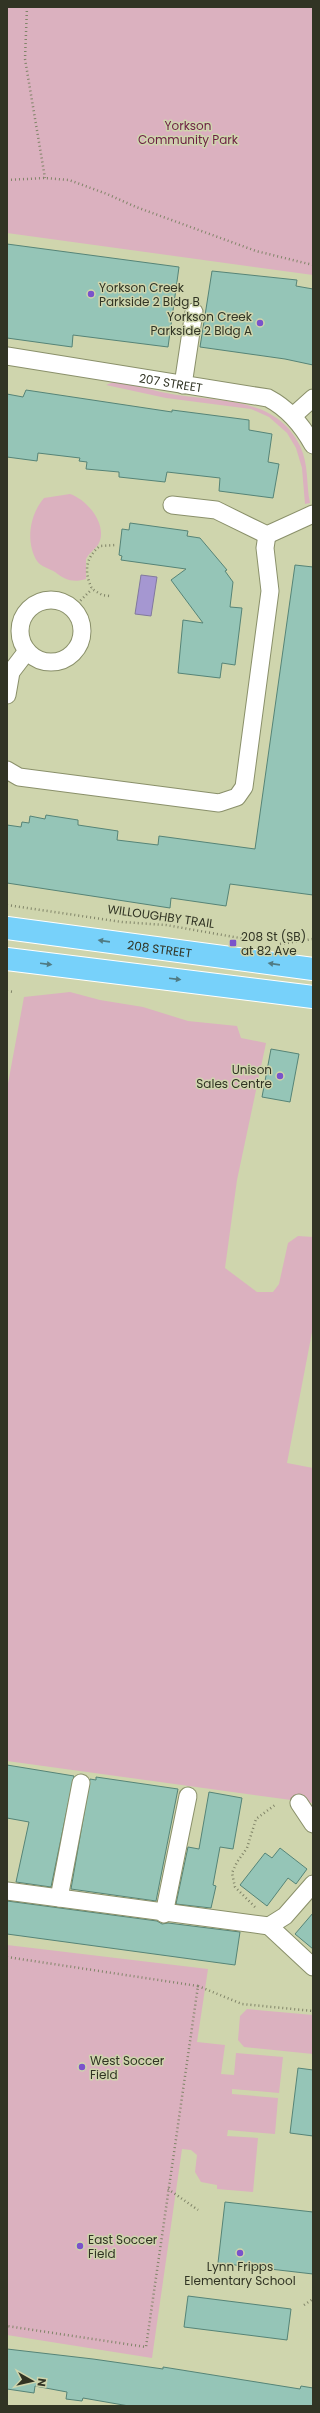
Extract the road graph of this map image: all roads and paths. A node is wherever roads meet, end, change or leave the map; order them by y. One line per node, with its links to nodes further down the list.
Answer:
1 (27, 7): 2 (path)
2 (45, 178): 3 (path); 4 (path)
3 (7, 180)
4 (313, 265)
5 (194, 312): 7 (street)
6 (7, 356): 7 (street, 207 STREET)
7 (184, 385): 9 (street, 207 STREET)
8 (313, 398): 9 (street)
9 (293, 416): 10 (street, 207 STREET)
10 (313, 445)
11 (172, 505): 13 (street)
12 (313, 514): 13 (street)
13 (267, 535): 20 (street)
14 (116, 546): 15 (path)
15 (92, 589): 16 (path); 17 (path)
16 (109, 596)
17 (72, 608): 18 (street); 18 (street)
18 (27, 651): 19 (street)
19 (7, 695)
20 (7, 770)
21 (7, 905): 24 (path, WILLOUGHBY TRAIL)
22 (7, 928): 27 (main road, 208 STREET, one-way to 22)
23 (313, 939): 25 (path)
24 (258, 941)
25 (276, 943)
26 (7, 959): 30 (main road, one-way to 30)
27 (313, 969)
28 (7, 991): 29 (path)
29 (14, 992)
30 (313, 996)
31 (81, 1783): 38 (street)
32 (188, 1796): 39 (street)
33 (299, 1803): 35 (street)
34 (275, 1805): 40 (path)
35 (313, 1824)
36 (313, 1884): 40 (street)
37 (7, 1891): 38 (street)
38 (59, 1898): 39 (street)
39 (164, 1914): 40 (street)
40 (262, 1925): 42 (street)
41 (7, 1957): 43 (path)
42 (313, 1967)
43 (198, 1986): 44 (path); 45 (path)
44 (313, 2011)
45 (168, 2189): 46 (path); 49 (path)
46 (198, 2210)
47 (313, 2298): 48 (path)
48 (304, 2305)
49 (7, 2326)

